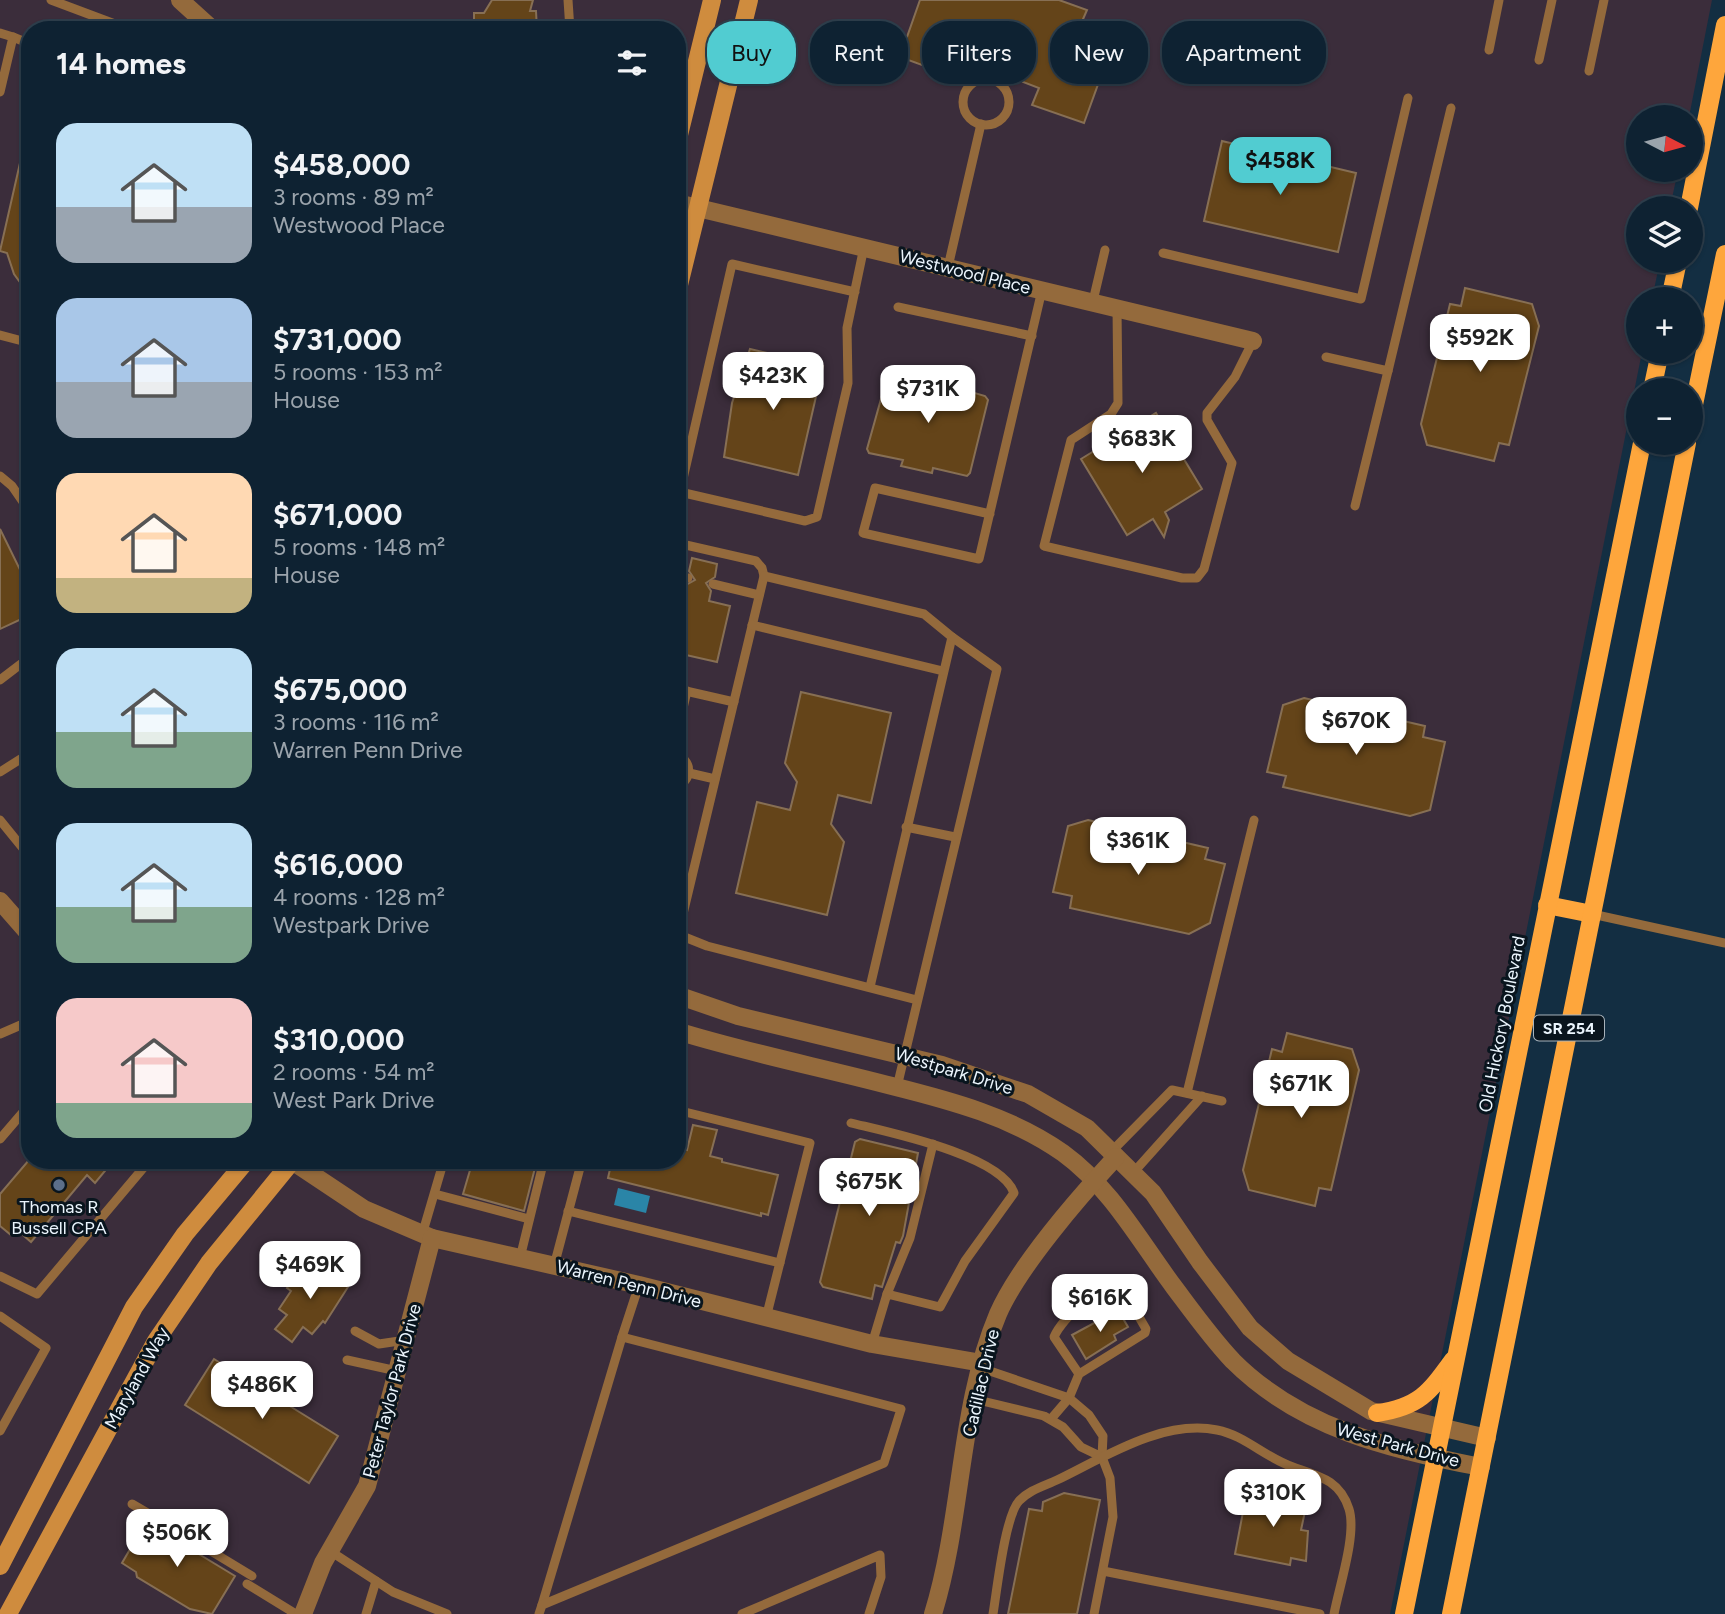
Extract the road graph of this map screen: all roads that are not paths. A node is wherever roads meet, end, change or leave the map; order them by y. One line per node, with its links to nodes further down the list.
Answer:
1 (51, 0): 9 (lane)
2 (180, 0): 10 (street)
3 (568, 0): 11 (lane)
4 (749, 0): 26 (main road)
5 (1499, 0): 16 (lane)
6 (1552, 0): 17 (lane)
7 (1604, 0): 18 (lane)
8 (710, 2): 21 (main road)
9 (107, 21)
10 (203, 21)
11 (569, 21)
12 (1725, 25): 24 (main road)
13 (0, 33): 14 (lane)
14 (13, 37): 15 (lane); 19 (lane)
15 (21, 40)
16 (1489, 50)
17 (1539, 60)
18 (1589, 71)
19 (0, 92)
20 (1408, 98): 29 (lane)
21 (686, 105)
22 (1451, 108): 43 (lane)
23 (981, 124): 23 (lane); 32 (lane)
24 (1691, 196)
25 (686, 205): 26 (street, Westwood Place)
26 (697, 208): 27 (street, Westwood Place); 31 (main road)
27 (864, 247): 32 (street, Westwood Place); 34 (lane)
28 (1105, 250): 35 (lane)
29 (1163, 253)
30 (1725, 254): 44 (main road)
31 (686, 255)
32 (948, 267): 33 (street, Westwood Place)
33 (1042, 290): 35 (street, Westwood Place); 39 (lane)
34 (855, 292): 47 (lane); 49 (lane)
35 (1093, 301): 37 (street, Westwood Place)
36 (898, 307): 39 (lane)
37 (1117, 307): 41 (street, Westwood Place); 41 (lane)
38 (0, 335): 40 (lane)
39 (1032, 336): 52 (lane)
40 (21, 341)
41 (1253, 341)
42 (1326, 357): 43 (lane)
43 (1388, 371): 51 (lane)
44 (1699, 378)
45 (1640, 455): 77 (main road, Old Hickory Boulevard / SR 254)
46 (1685, 455): 78 (main road, SR 254)
47 (686, 466)
48 (0, 476): 50 (lane)
49 (686, 493)
50 (21, 499)
51 (1355, 506)
52 (990, 514): 52 (lane)
53 (686, 545): 54 (lane)
54 (764, 576): 56 (lane); 58 (lane)
55 (713, 584): 56 (lane)
56 (759, 595): 57 (lane)
57 (752, 625): 60 (lane); 63 (lane)
58 (952, 637): 60 (lane); 73 (lane)
59 (21, 664): 61 (lane)
60 (943, 671): 72 (lane)
61 (0, 680)
62 (686, 691): 63 (lane)
63 (734, 702): 69 (lane)
64 (21, 759): 66 (lane)
65 (686, 761): 67 (lane)
66 (0, 772)
67 (689, 773): 68 (lane); 69 (lane)
68 (686, 779)
69 (716, 779): 76 (lane)
70 (0, 820): 74 (lane)
71 (1254, 820): 91 (lane)
72 (906, 827): 73 (lane); 82 (lane)
73 (955, 837): 84 (lane)
74 (21, 847)
75 (0, 901): 79 (street)
76 (686, 903)
77 (1547, 905): 78 (main road); 126 (main road, Old Hickory Boulevard / SR 254)
78 (1591, 914): 81 (lane); 139 (main road, SR 254)
79 (21, 925)
80 (686, 939): 82 (lane)
81 (1725, 943)
82 (870, 987): 84 (lane)
83 (686, 998): 88 (street, Westpark Drive)
84 (917, 1000): 88 (lane)
85 (21, 1025): 86 (lane)
86 (0, 1034)
87 (686, 1034): 90 (street, Westpark Drive)
88 (905, 1055): 89 (street, Westpark Drive); 90 (lane)
89 (942, 1065): 93 (street); 100 (street, Westpark Drive)
90 (897, 1087): 93 (street, Westpark Drive)
91 (1187, 1093): 92 (lane); 100 (lane)
92 (1202, 1096): 94 (lane); 108 (lane)
93 (934, 1097): 109 (street, Westpark Drive)
94 (1222, 1101)
95 (686, 1112): 115 (lane)
96 (21, 1114): 98 (lane)
97 (850, 1123): 99 (lane)
98 (0, 1139)
99 (933, 1144): 119 (lane); 119 (lane)
100 (1114, 1154): 108 (street, Westpark Drive); 109 (street, Cadillac Drive)
101 (142, 1169): 117 (lane)
102 (239, 1169): 147 (main road, Maryland Way)
103 (285, 1169): 151 (main road, Maryland Way)
104 (304, 1169): 113 (street, Warren Penn Drive)
105 (442, 1169): 110 (lane)
106 (542, 1169): 112 (lane)
107 (580, 1169): 111 (lane)
108 (1133, 1173): 128 (street, Westpark Drive)
109 (1095, 1180): 129 (street, Cadillac Drive); 134 (street, Westpark Drive)
110 (435, 1194): 112 (lane); 113 (lane)
111 (568, 1211): 115 (lane); 116 (lane)
112 (529, 1219): 114 (lane)
113 (427, 1236): 114 (street, Warren Penn Drive); 124 (street, Peter Taylor Park Drive)
114 (520, 1258): 116 (street, Warren Penn Drive)
115 (780, 1263): 121 (lane)
116 (554, 1266): 118 (street, Warren Penn Drive)
117 (0, 1276)
118 (639, 1285): 121 (street, Warren Penn Drive); 123 (lane)
119 (887, 1294): 125 (lane)
120 (0, 1315): 138 (lane)
121 (766, 1318): 125 (street, Warren Penn Drive)
122 (355, 1331): 124 (lane)
123 (622, 1337): 150 (lane); 150 (lane)
124 (406, 1340): 130 (street, Peter Taylor Park Drive)
125 (872, 1344): 129 (street, Warren Penn Drive)
126 (1457, 1354): 135 (main road); 137 (main road, Old Hickory Boulevard / SR 254)
127 (347, 1360): 130 (lane)
128 (1288, 1361): 135 (street, West Park Drive)
129 (982, 1366): 132 (lane); 133 (street, Cadillac Drive)
130 (397, 1371): 146 (street, Peter Taylor Park Drive)
131 (1079, 1374): 131 (lane); 132 (lane)
132 (1069, 1398): 136 (lane); 140 (lane)
133 (975, 1399): 136 (lane); 158 (street, Cadillac Drive)
134 (1280, 1400): 141 (street, West Park Drive)
135 (1377, 1413): 137 (street, West Park Drive)
136 (1051, 1419): 140 (lane)
137 (1441, 1429): 139 (street, West Park Drive); 141 (main road, Old Hickory Boulevard / SR 254)
138 (0, 1431)
139 (1487, 1438): 142 (main road, SR 254)
140 (1102, 1457): 148 (lane); 159 (lane); 162 (lane)
141 (1436, 1459): 142 (street, West Park Drive); 163 (main road, Old Hickory Boulevard / SR 254)
142 (1481, 1467): 164 (main road, SR 254)
143 (132, 1504): 144 (lane)
144 (156, 1518)
145 (171, 1527): 152 (lane)
146 (330, 1551): 149 (lane); 153 (street, Peter Taylor Park Drive)
147 (0, 1566)
148 (1103, 1571): 160 (lane); 161 (lane)
149 (376, 1581): 154 (lane); 155 (lane)
150 (541, 1610)
151 (8, 1614)
152 (296, 1614)
153 (303, 1614)
154 (366, 1614)
155 (447, 1614)
156 (742, 1614): 157 (lane)
157 (869, 1614)
158 (933, 1614)
159 (993, 1614)
160 (1094, 1614)
161 (1320, 1614)
162 (1334, 1614)
163 (1404, 1614)
164 (1451, 1614)

